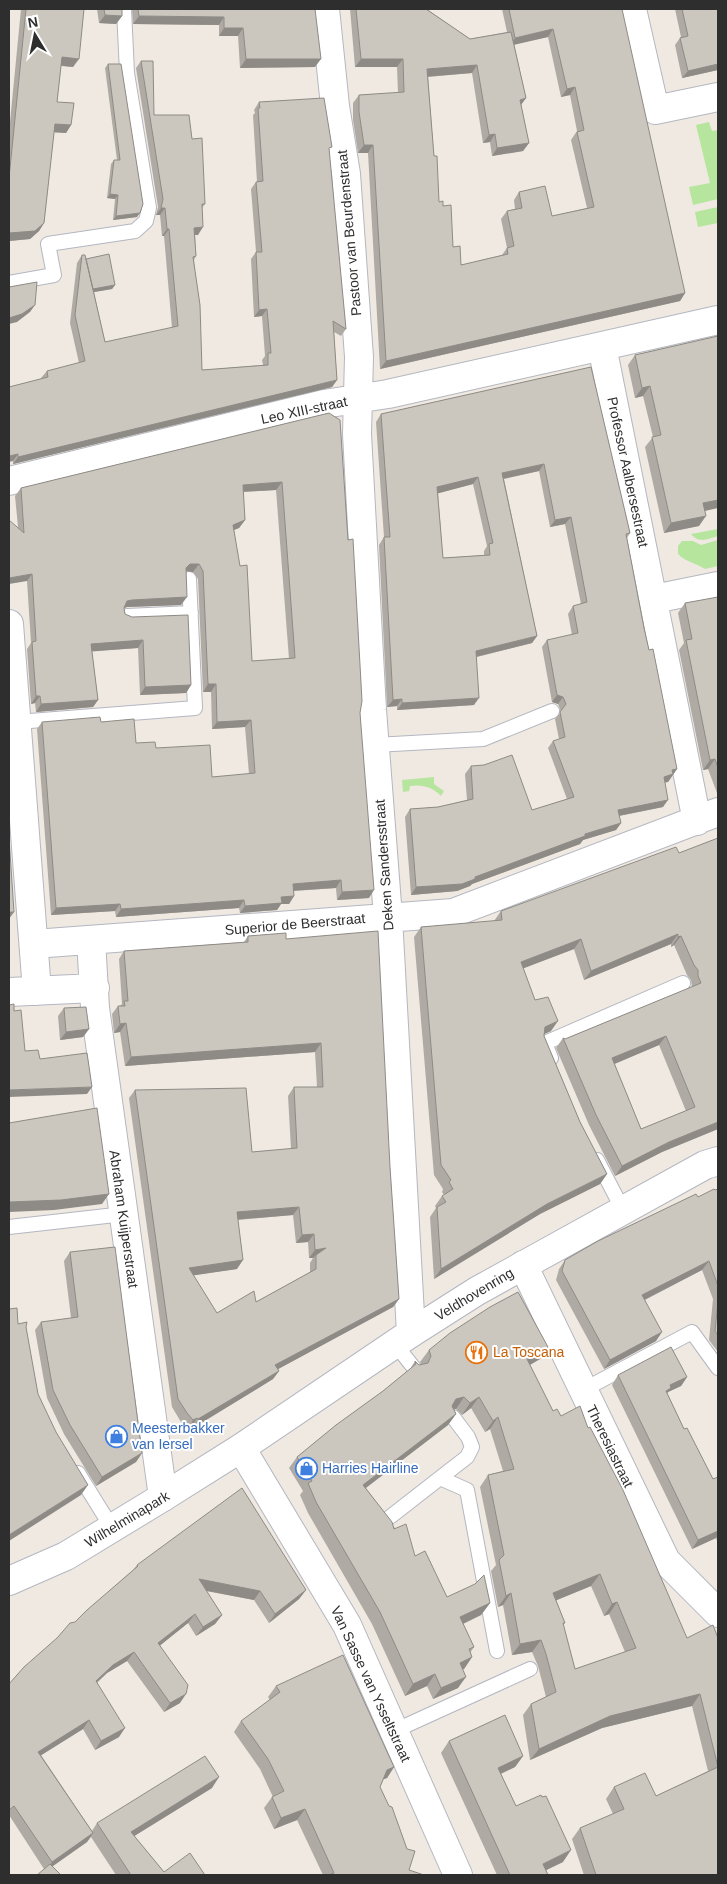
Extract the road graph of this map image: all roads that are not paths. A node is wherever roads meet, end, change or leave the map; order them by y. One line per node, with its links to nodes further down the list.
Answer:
1 (124, 9): 5 (lane)
2 (325, 9): 8 (street, Pastoor van Beurdenstraat)
3 (632, 9): 4 (street)
4 (718, 97)
5 (9, 283)
6 (711, 322): 7 (street)
7 (602, 346): 8 (street, Leo XIII-straat); 12 (street, Professor Aalbersestraat)
8 (357, 398): 9 (street, Leo XIII-straat); 18 (street, Deken Sandersstraat)
9 (9, 481)
10 (189, 579): 13 (lane)
11 (718, 586): 12 (street)
12 (654, 599): 19 (street, Professor Aalbersestraat)
13 (190, 613): 14 (lane); 17 (lane)
14 (127, 616)
15 (9, 624): 17 (street)
16 (552, 710): 18 (lane)
17 (17, 722): 22 (street)
18 (375, 745): 20 (street, Deken Sandersstraat)
19 (708, 816): 20 (street, Superior de Beerstraat)
20 (388, 917): 21 (street, Superior de Beerstraat); 34 (street, Deken Sandersstraat)
21 (91, 940): 22 (street, Superior de Beerstraat); 24 (street, Abraham Kuijperstraat)
22 (34, 944): 25 (street)
23 (683, 983): 27 (lane)
24 (95, 988): 25 (street); 31 (street, Abraham Kuijperstraat)
25 (37, 991): 26 (street)
26 (9, 992)
27 (555, 1069)
28 (589, 1145): 30 (lane)
29 (718, 1161): 30 (street, Veldhovenring)
30 (623, 1210): 33 (street, Veldhovenring)
31 (124, 1214): 32 (lane); 42 (street, Abraham Kuijperstraat)
32 (9, 1227)
33 (523, 1265): 34 (street, Veldhovenring); 37 (street, Theresiastraat)
34 (403, 1338): 35 (lane); 39 (street, Veldhovenring)
35 (414, 1368)
36 (718, 1368): 37 (lane)
37 (583, 1390): 46 (street, Theresiastraat)
38 (453, 1417): 41 (lane)
39 (241, 1448): 42 (street, Wilhelminapark); 49 (street, Van Sasse van Ysseltstraat)
40 (72, 1463): 44 (lane)
41 (440, 1478): 43 (lane); 47 (lane)
42 (163, 1497): 44 (street, Wilhelminapark)
43 (390, 1517)
44 (112, 1528): 45 (street, Wilhelminapark)
45 (9, 1581)
46 (718, 1613)
47 (497, 1651)
48 (530, 1669): 49 (lane)
49 (394, 1731): 50 (street, Van Sasse van Ysseltstraat)
50 (458, 1875)

